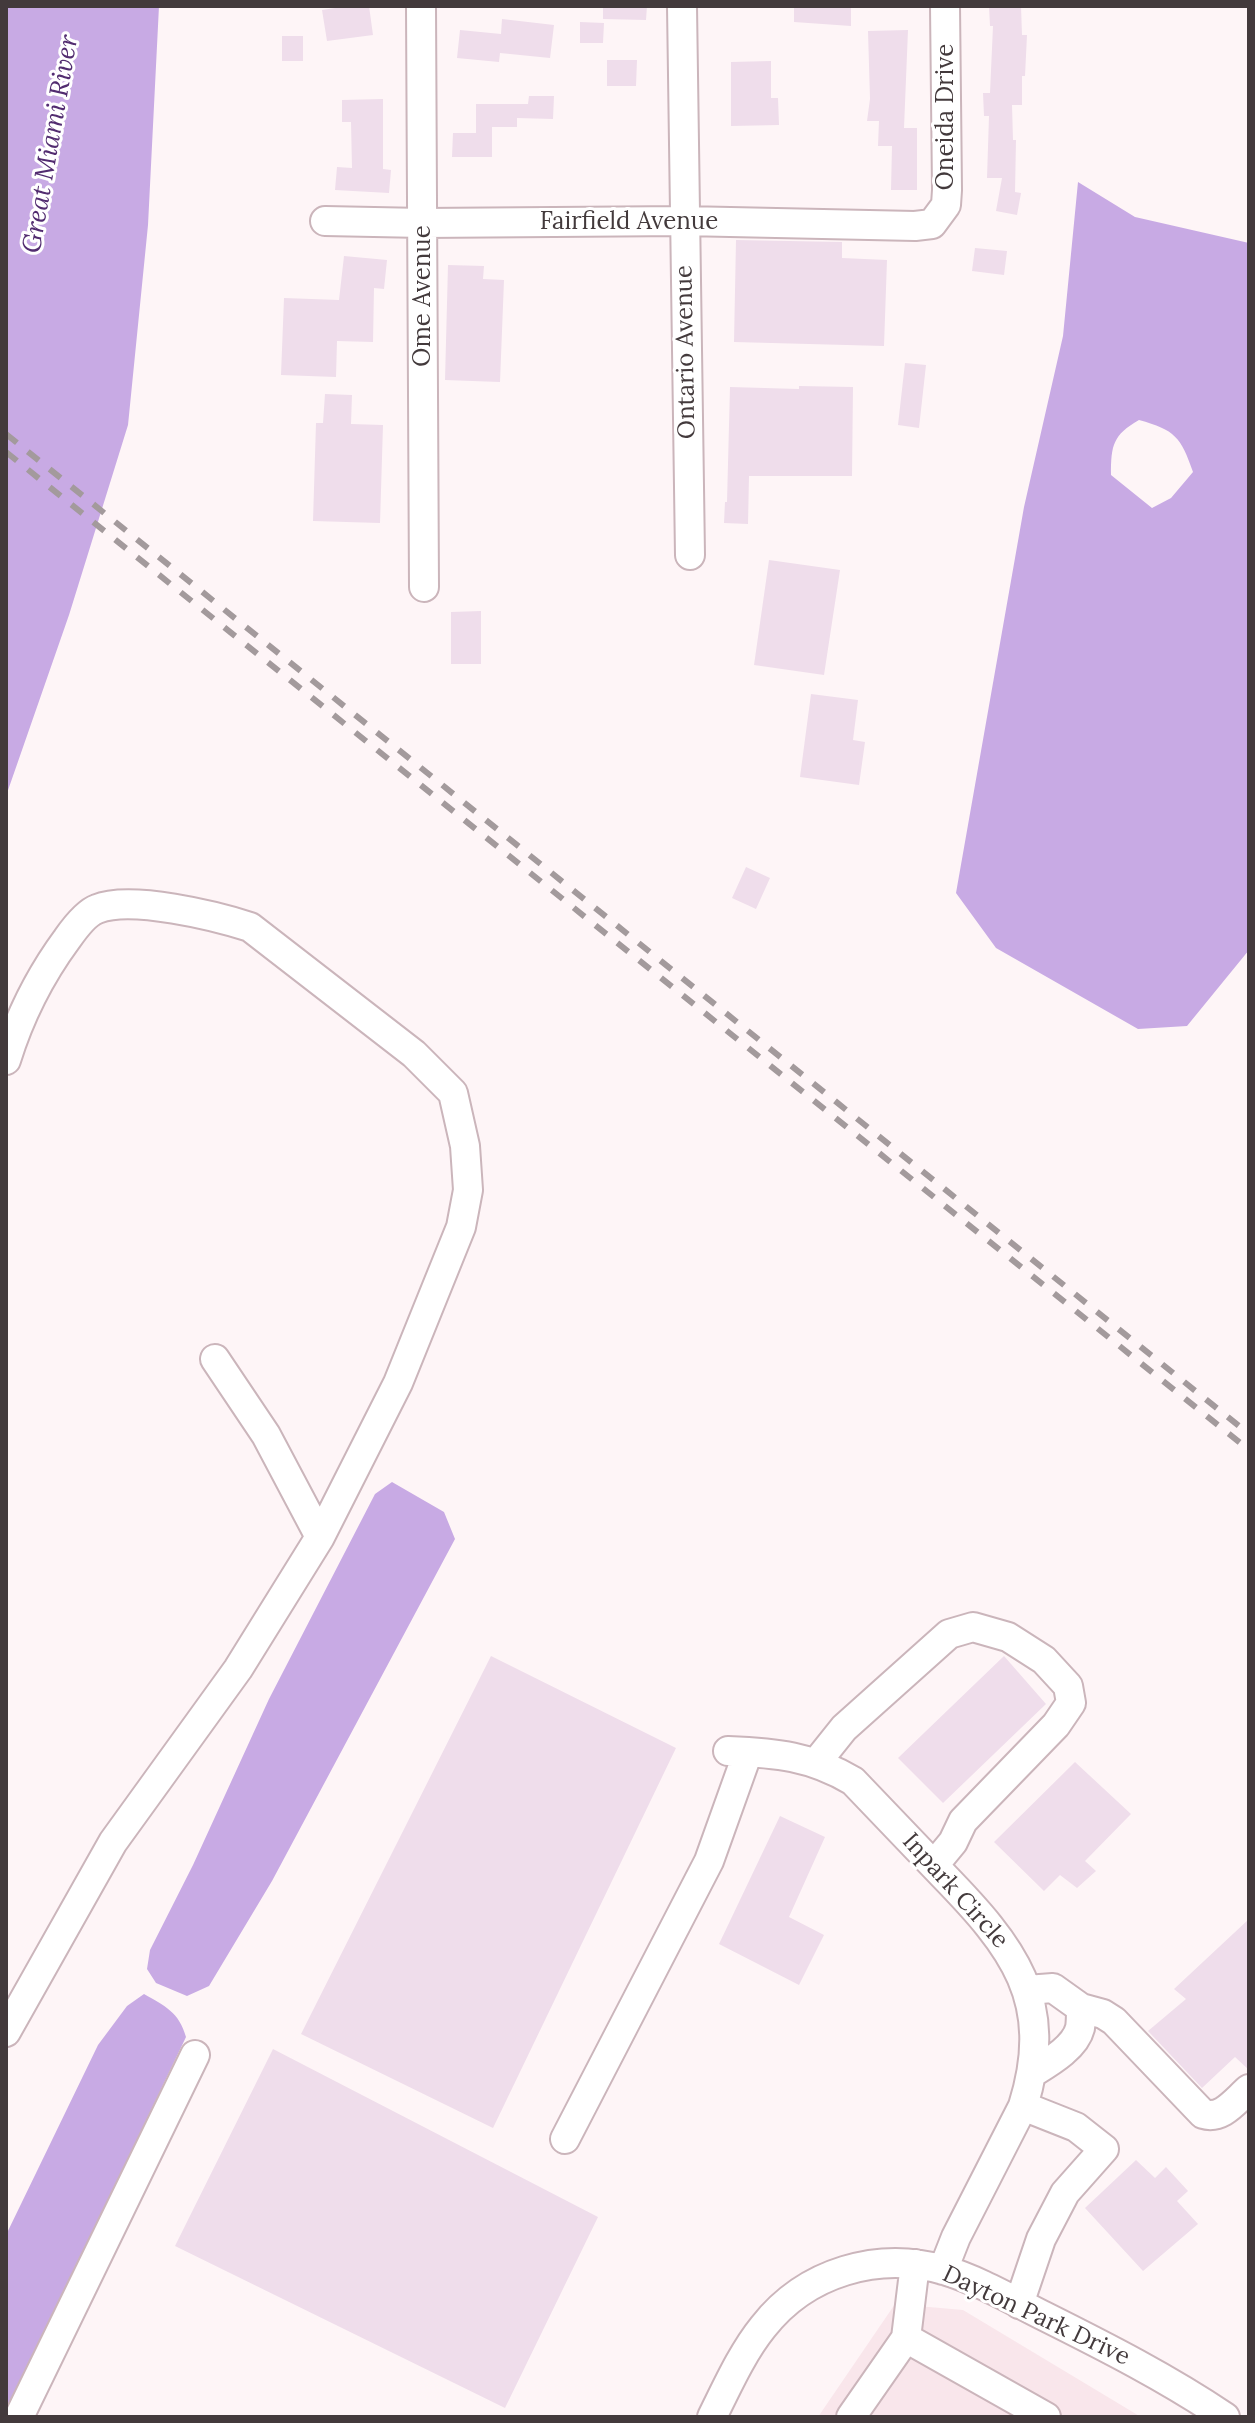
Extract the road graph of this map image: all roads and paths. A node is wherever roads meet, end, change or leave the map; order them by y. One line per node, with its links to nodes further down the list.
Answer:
1 (421, 6): 6 (street, Ome Avenue)
2 (682, 6): 5 (street, Ontario Avenue)
3 (945, 6): 7 (street, Oneida Drive)
4 (325, 221): 6 (street, Fairfield Avenue)
5 (684, 221): 6 (street, Fairfield Avenue); 7 (street, Fairfield Avenue); 8 (street, Ontario Avenue)
6 (423, 223): 9 (street, Ome Avenue)
7 (932, 224)
8 (690, 555)
9 (424, 587)
10 (6, 1060): 12 (street)
11 (215, 1359): 12 (street)
12 (320, 1537): 17 (street)
13 (816, 1763): 14 (street, Inpark Circle); 14 (street); 22 (street, Inpark Circle)
14 (934, 1865): 15 (street, Inpark Circle)
15 (1027, 1990): 16 (street); 19 (street, Inpark Circle)
16 (1081, 2008): 19 (street); 20 (street)
17 (6, 2032)
18 (195, 2055): 27 (street)
19 (1032, 2073): 21 (street, Inpark Circle)
20 (1249, 2089)
21 (1023, 2106): 24 (street, Inpark Circle); 25 (street)
22 (565, 2139)
23 (915, 2264): 24 (street, Dayton Park Drive); 26 (street); 28 (street, Dayton Park Drive)
24 (943, 2270): 25 (street, Dayton Park Drive)
25 (1019, 2304): 31 (street, Dayton Park Drive)
26 (906, 2338): 29 (street); 30 (street)
27 (19, 2417)
28 (712, 2417)
29 (851, 2417)
30 (1046, 2417)
31 (1225, 2417)

